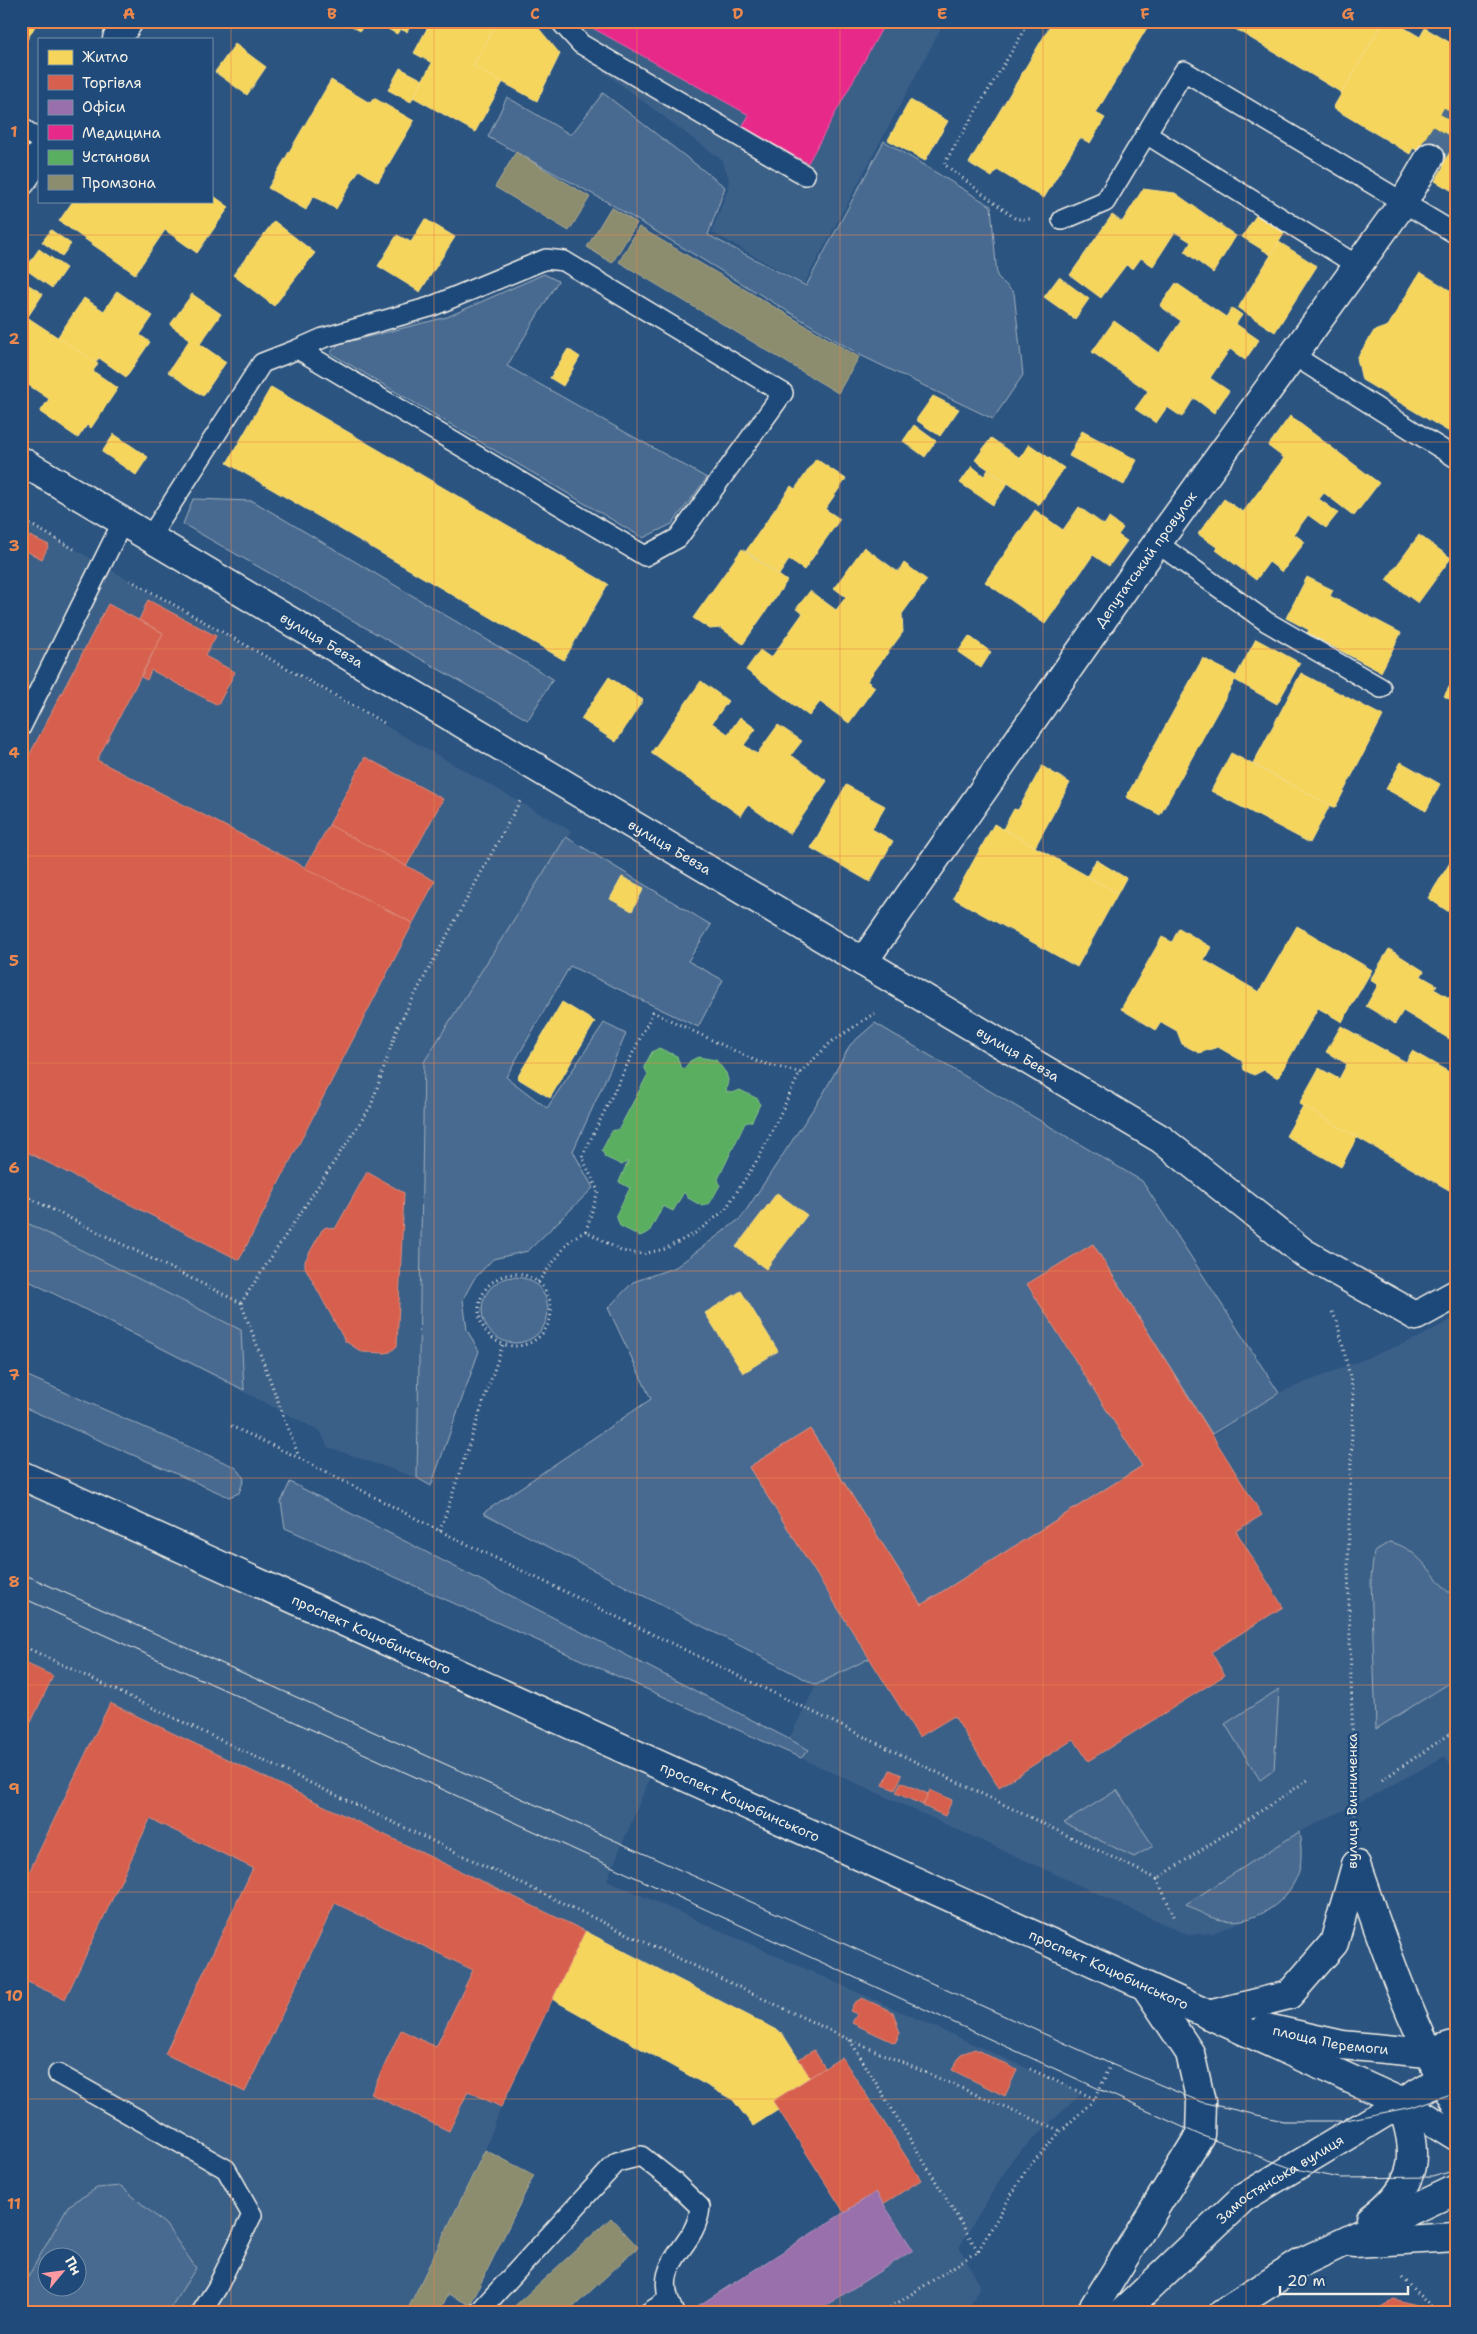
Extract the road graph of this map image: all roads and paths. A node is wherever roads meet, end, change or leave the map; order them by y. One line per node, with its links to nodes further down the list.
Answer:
1 (129, 21): 4 (street)
2 (560, 21): 10 (lane)
3 (1030, 21): 13 (path)
4 (118, 38)
5 (21, 127): 7 (lane)
6 (1146, 134): 12 (lane); 13 (lane); 15 (lane)
7 (38, 139)
8 (38, 157): 11 (street)
9 (1430, 158): 12 (street, Депутатський провулок)
10 (805, 175)
11 (21, 182)
12 (1403, 203): 14 (lane); 15 (street, Депутатський провулок)
13 (1062, 220)
14 (1456, 234)
15 (1358, 266): 17 (street, Депутатський провулок)
16 (298, 349): 16 (lane); 22 (lane)
17 (1293, 355): 18 (lane); 23 (street, Депутатський провулок)
18 (1456, 458)
19 (21, 461): 21 (street, вулиця Бевза)
20 (21, 519): 24 (path)
21 (123, 521): 22 (street, вулиця Бевза); 24 (lane)
22 (150, 537): 28 (street, вулиця Бевза)
23 (1157, 543): 25 (lane); 31 (street, Депутатський провулок)
24 (102, 564): 26 (lane); 27 (path)
25 (1381, 688)
26 (21, 727)
27 (392, 727)
28 (538, 768): 30 (path); 31 (street, вулиця Бевза)
29 (512, 796): 30 (path)
30 (520, 801): 38 (path)
31 (863, 962): 32 (street, вулиця Бевза)
32 (912, 990): 33 (path); 37 (street, вулиця Бевза)
33 (800, 1073): 35 (path); 35 (path)
34 (21, 1194): 38 (path)
35 (586, 1231): 36 (path)
36 (538, 1282): 40 (path); 40 (path)
37 (1456, 1294)
38 (241, 1303): 42 (path)
39 (1329, 1305): 51 (path, вулиця Винниченка)
40 (504, 1344): 44 (path)
41 (231, 1426): 42 (path)
42 (299, 1458): 44 (path)
43 (21, 1475): 54 (street, проспект Коцюбинського)
44 (440, 1531): 52 (path)
45 (21, 1645): 56 (path)
46 (1456, 1730): 47 (path)
47 (1450, 1734): 48 (path); 50 (path)
48 (1456, 1743)
49 (1308, 1780): 52 (path)
50 (1382, 1780)
51 (1356, 1865): 55 (street, вулиця Винниченка); 58 (street)
52 (1157, 1879): 53 (path)
53 (1175, 1918)
54 (1146, 1987): 55 (street, проспект Коцюбинського); 78 (street)
55 (1208, 2015): 58 (street, площа Перемоги); 64 (street, проспект Коцюбинського)
56 (850, 2040): 66 (path); 71 (path)
57 (1456, 2044): 58 (street, площа Перемоги)
58 (1428, 2053): 62 (street)
59 (1111, 2064): 63 (path)
60 (1030, 2069): 63 (path)
61 (58, 2074): 74 (lane)
62 (1448, 2074): 64 (street, Замостянська вулиця); 65 (street)
63 (1096, 2099): 66 (path)
64 (1402, 2102): 67 (street, проспект Коцюбинського); 70 (street); 79 (street, Замостянська вулиця)
65 (1456, 2104)
66 (1061, 2131): 71 (path)
67 (1456, 2136)
68 (1456, 2189): 70 (street)
69 (1456, 2237): 70 (street)
70 (1338, 2244): 80 (street)
71 (978, 2251): 77 (path)
72 (1402, 2278): 81 (path)
73 (671, 2306): 75 (lane); 76 (lane)
74 (201, 2313)
75 (478, 2313)
76 (648, 2313)
77 (882, 2313)
78 (1090, 2313)
79 (1122, 2313)
80 (1223, 2313)
81 (1437, 2313)

